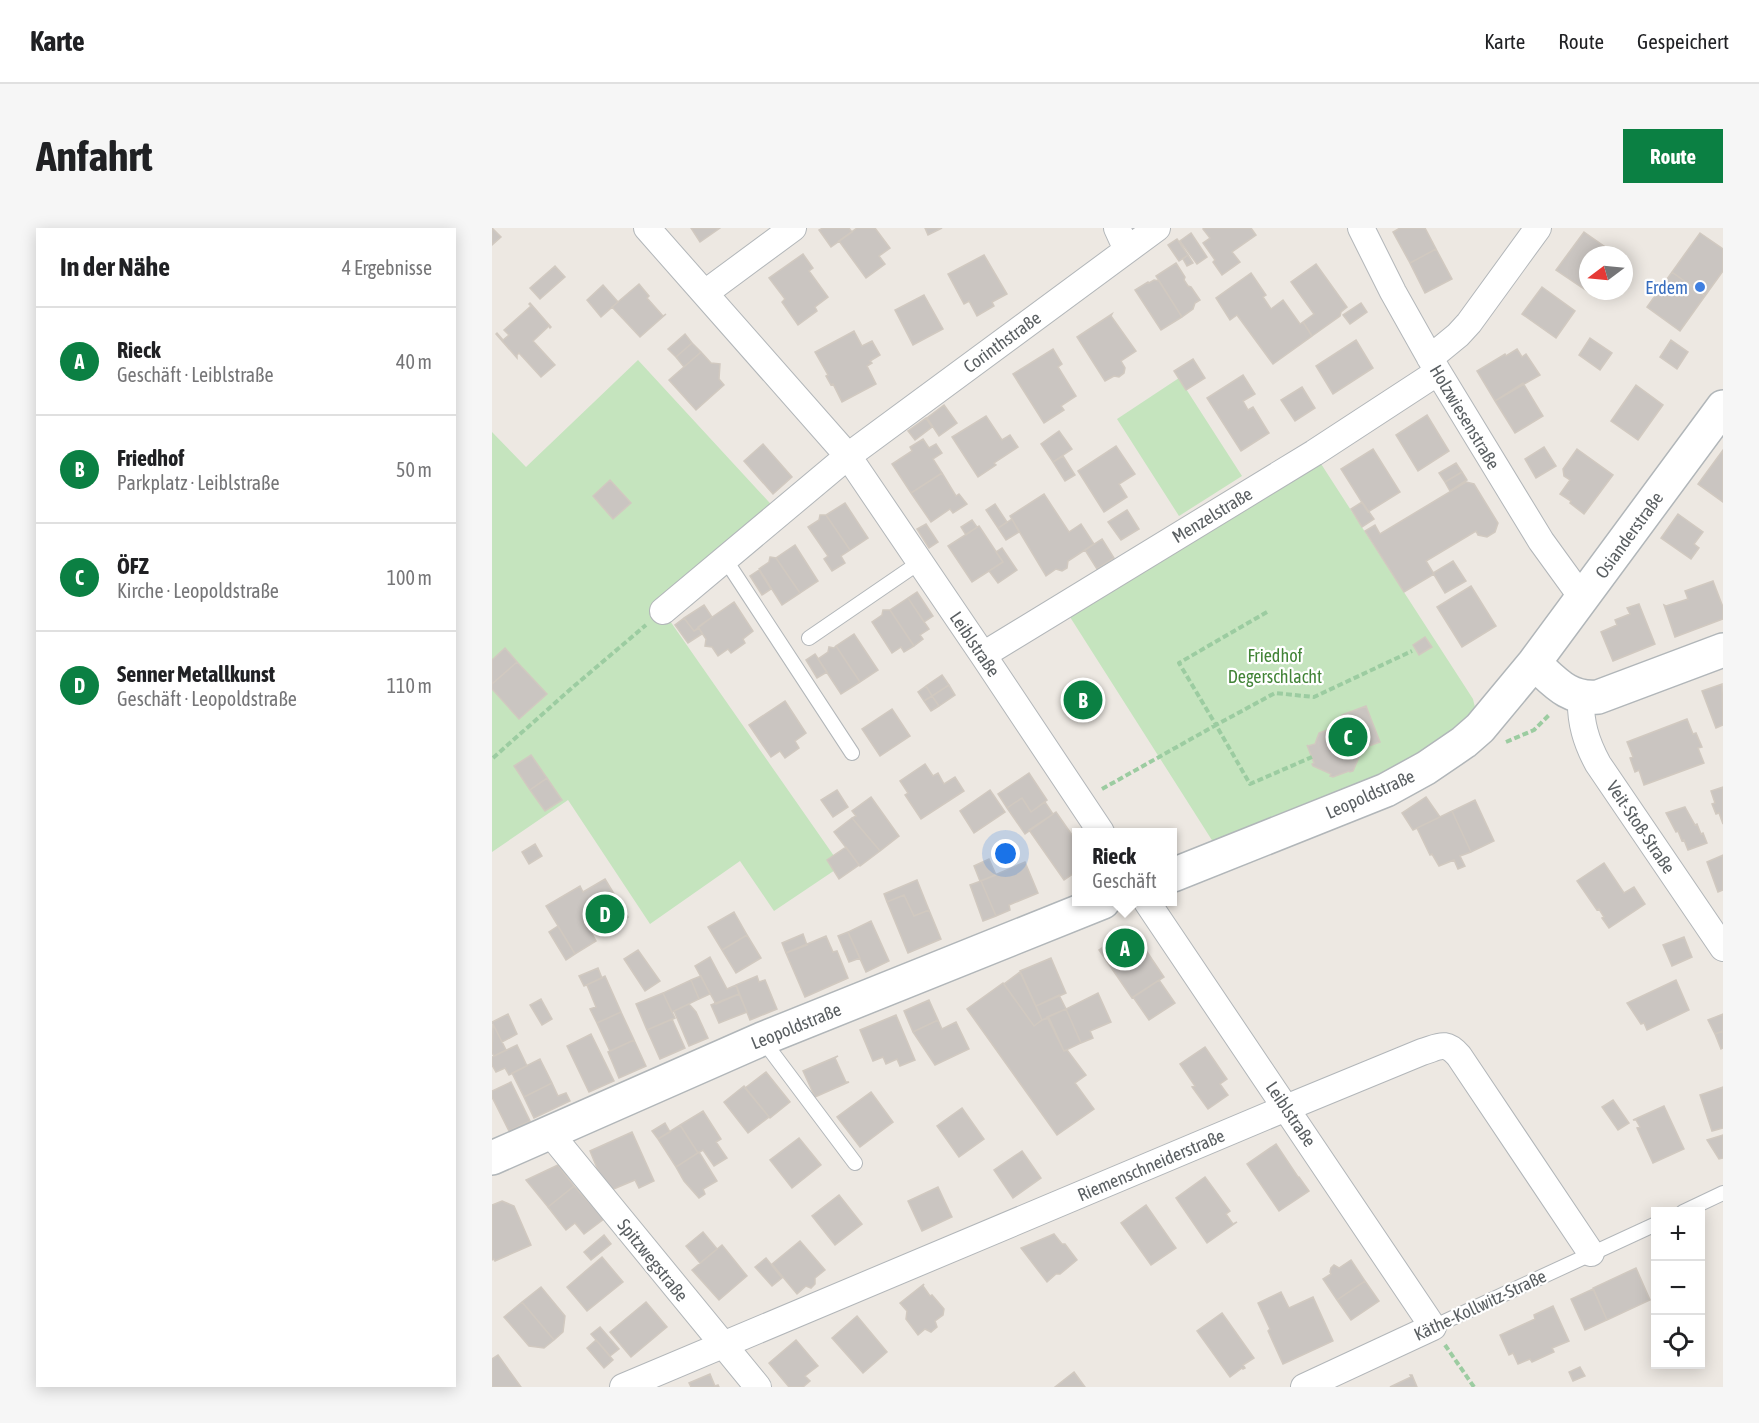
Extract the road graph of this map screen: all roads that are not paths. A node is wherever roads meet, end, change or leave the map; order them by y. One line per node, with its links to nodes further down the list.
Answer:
1 (647, 228): 7 (street, Leiblstraße)
2 (793, 228): 7 (street)
3 (1157, 228): 6 (street, Corinthstraße)
4 (1361, 228): 8 (street, Holzwiesenstraße)
5 (1538, 228): 8 (street, Menzelstraße)
6 (1122, 239): 10 (street, Corinthstraße)
7 (705, 293): 10 (street, Leiblstraße)
8 (1434, 365): 13 (street, Holzwiesenstraße); 17 (street, Menzelstraße)
9 (1723, 407): 13 (street, Osianderstraße)
10 (848, 456): 11 (street); 12 (street, Leiblstraße)
11 (725, 559): 14 (street); 20 (lane)
12 (920, 562): 15 (lane); 17 (street, Leiblstraße)
13 (1582, 599): 18 (street, Osianderstraße)
14 (663, 611)
15 (809, 638)
16 (1723, 650): 19 (street)
17 (983, 655): 21 (street, Leiblstraße)
18 (1534, 663): 19 (street); 22 (street, Leopoldstraße)
19 (1575, 695): 25 (street, Veit-Stoß-Straße)
20 (852, 753)
21 (1098, 828)
22 (1177, 873)
23 (1093, 906): 26 (street, Leopoldstraße)
24 (1150, 906): 27 (street, Leiblstraße)
25 (1723, 948)
26 (762, 1039): 28 (street, Leopoldstraße); 30 (lane)
27 (1286, 1108): 34 (street, Riemenschneiderstraße); 35 (street, Leiblstraße); 36 (street, Riemenschneiderstraße)
28 (549, 1132): 29 (street, Leopoldstraße); 36 (street, Spitzwegstraße)
29 (492, 1158)
30 (855, 1163)
31 (1723, 1193): 32 (lane)
32 (1694, 1207)
33 (1651, 1226): 34 (lane, Käthe-Kollwitz-Straße)
34 (1591, 1253): 35 (lane, Käthe-Kollwitz-Straße)
35 (1433, 1328): 39 (street, Käthe-Kollwitz-Straße)
36 (723, 1346): 37 (street, Riemenschneiderstraße); 38 (street, Spitzwegstraße)
37 (623, 1387)
38 (758, 1387)
39 (1304, 1387)

